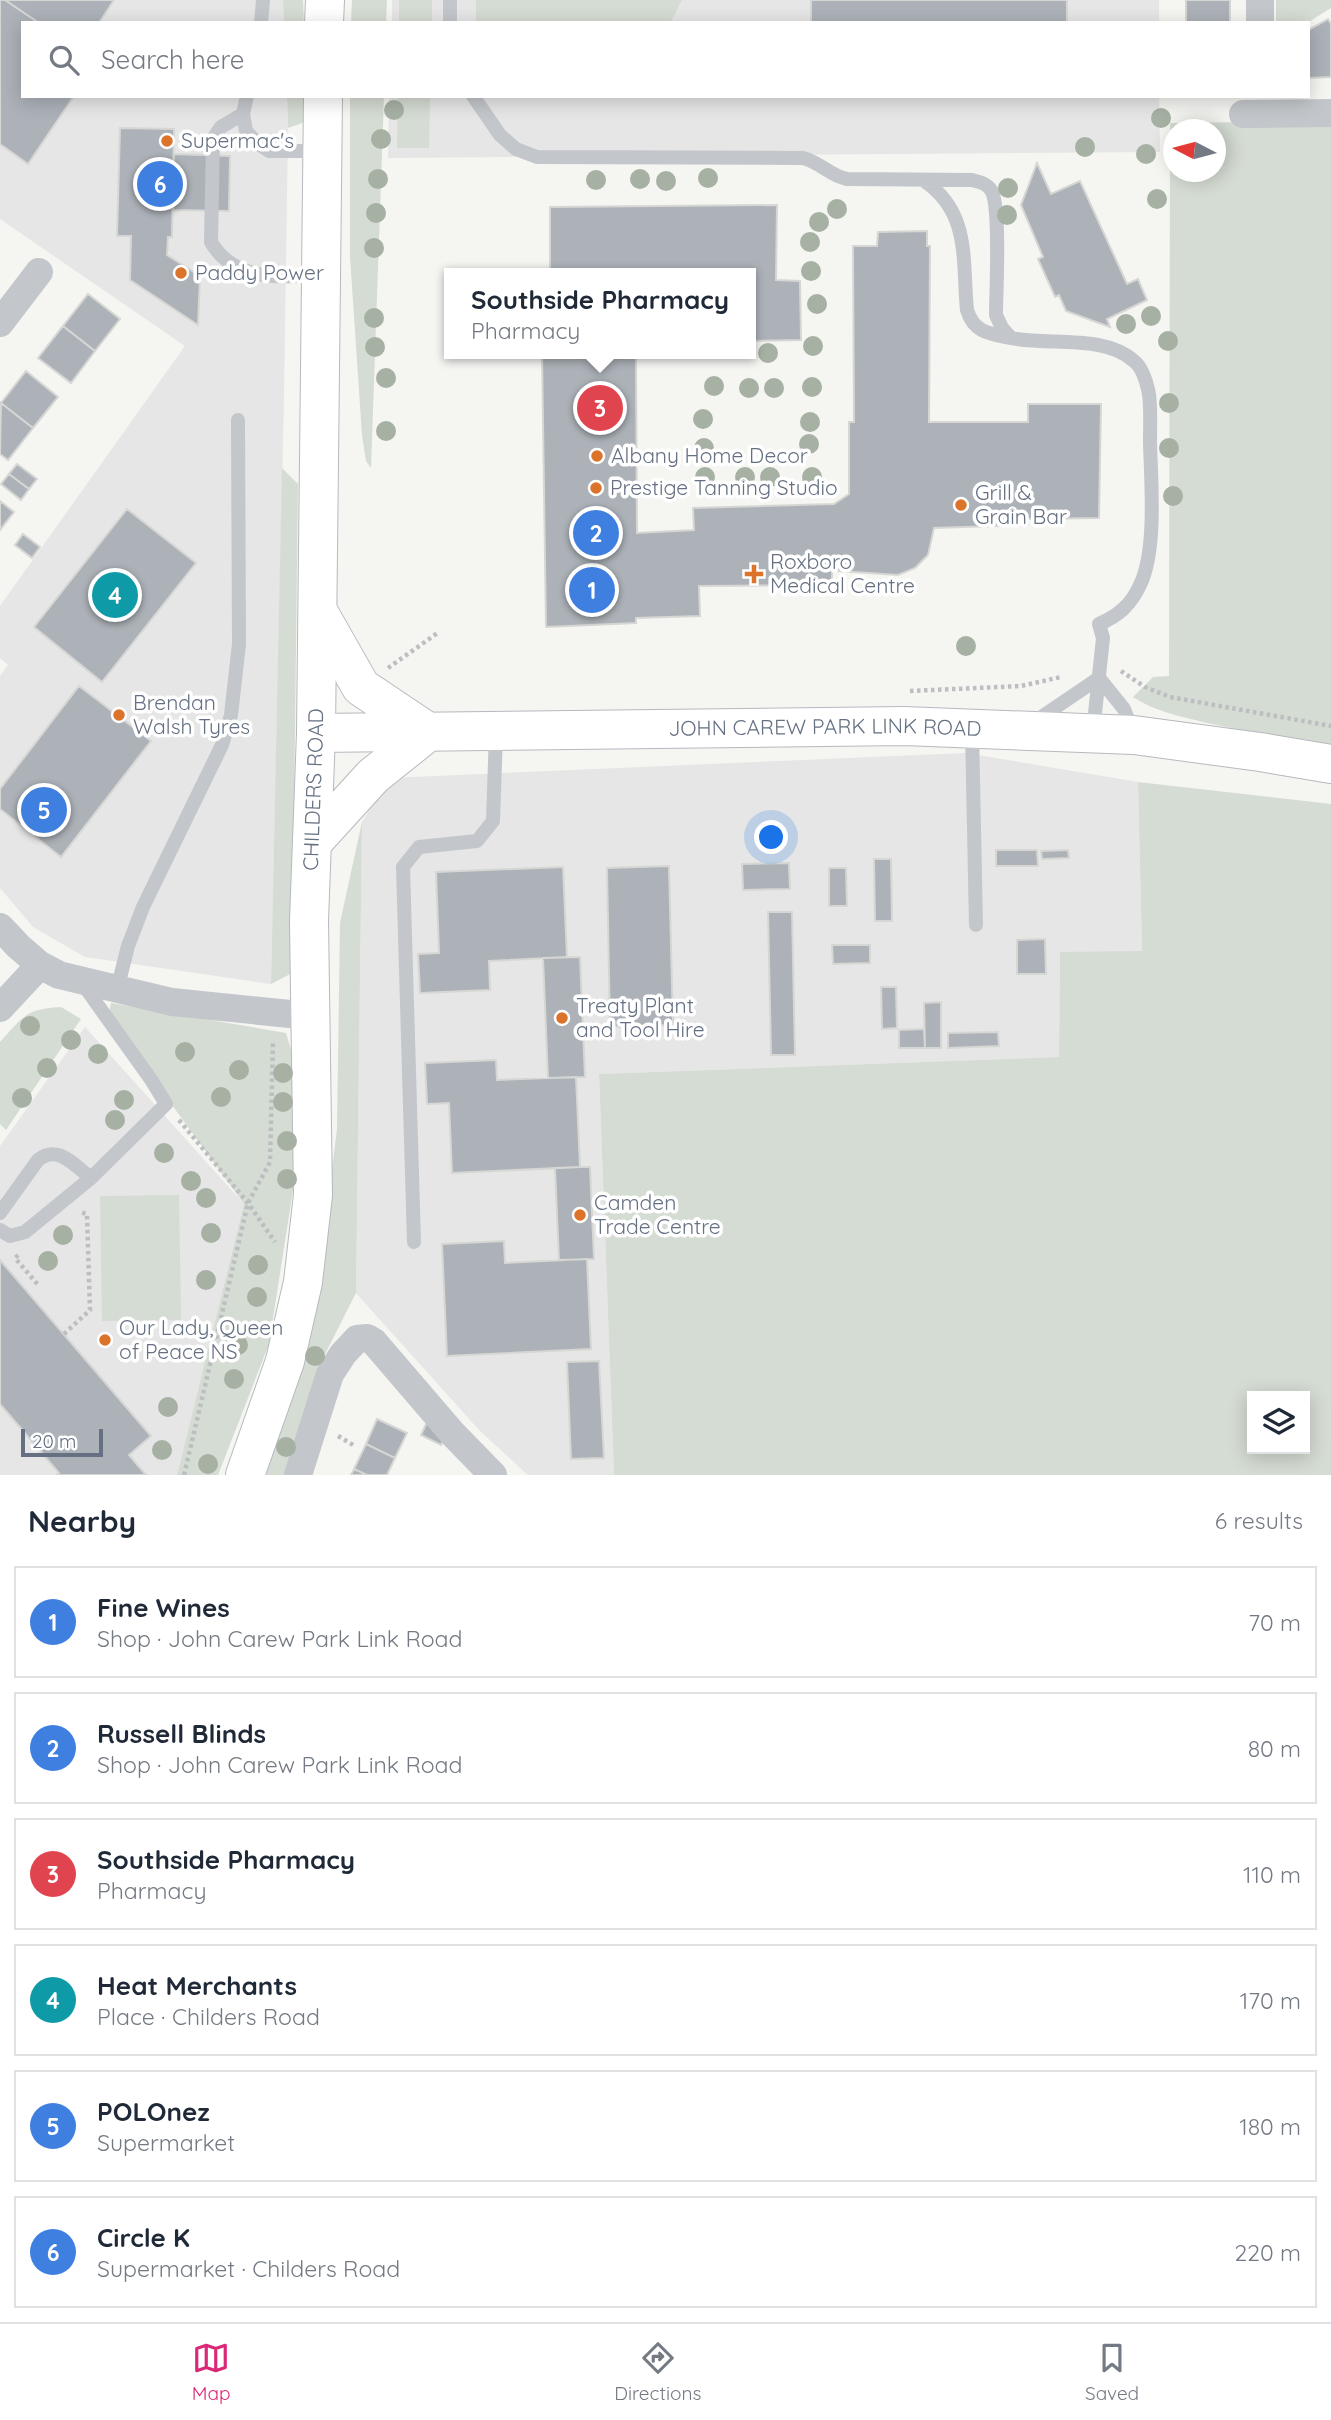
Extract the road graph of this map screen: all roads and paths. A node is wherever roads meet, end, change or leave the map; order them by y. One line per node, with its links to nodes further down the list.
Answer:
1 (263, 0): 5 (lane)
2 (324, 0): 6 (main road)
3 (450, 0): 7 (lane)
4 (1261, 0): 8 (street)
5 (261, 21)
6 (324, 21)
7 (450, 21)
8 (1260, 21)
9 (247, 98): 14 (lane)
10 (323, 98): 15 (main road, CHILDERS ROAD)
11 (474, 98): 16 (lane)
12 (1254, 108): 13 (street)
13 (1331, 113)
14 (243, 114): 15 (lane); 18 (lane)
15 (321, 151): 18 (main road, CHILDERS ROAD)
16 (922, 179): 20 (lane); 20 (lane)
17 (39, 272): 19 (street)
18 (320, 275): 22 (main road, CHILDERS ROAD)
19 (0, 323)
20 (1011, 338): 23 (lane)
21 (238, 420): 38 (lane)
22 (317, 610): 29 (main road, CHILDERS ROAD); 30 (main road)
23 (1100, 673): 24 (path); 26 (lane); 28 (lane); 31 (lane)
24 (1331, 726)
25 (972, 729): 26 (main road, JOHN CAREW PARK LINK ROAD); 27 (main road, JOHN CAREW PARK LINK ROAD); 34 (lane)
26 (1021, 730): 28 (main road, JOHN CAREW PARK LINK ROAD)
27 (496, 732): 30 (main road, JOHN CAREW PARK LINK ROAD); 47 (lane)
28 (1093, 732): 31 (main road, JOHN CAREW PARK LINK ROAD)
29 (316, 733): 30 (main road, JOHN CAREW PARK LINK ROAD); 33 (main road, CHILDERS ROAD)
30 (428, 733): 33 (main road)
31 (1135, 735): 32 (main road, JOHN CAREW PARK LINK ROAD)
32 (1331, 764)
33 (312, 843): 40 (main road, CHILDERS ROAD)
34 (976, 925)
35 (0, 927): 36 (street)
36 (40, 965): 37 (street); 39 (street)
37 (80, 981): 38 (street); 41 (lane)
38 (117, 990): 40 (street)
39 (0, 1009)
40 (292, 1015): 43 (path); 49 (main road, CHILDERS ROAD)
41 (166, 1104): 42 (lane); 43 (path)
42 (91, 1178): 45 (lane); 46 (lane)
43 (247, 1203): 49 (path); 52 (path)
44 (73, 1210): 51 (path)
45 (0, 1213)
46 (0, 1230)
47 (414, 1242)
48 (24, 1250): 50 (path)
49 (303, 1282): 53 (main road, CHILDERS ROAD)
50 (39, 1286)
51 (64, 1334)
52 (184, 1475)
53 (245, 1475)
54 (298, 1475): 55 (street)
55 (493, 1475)

